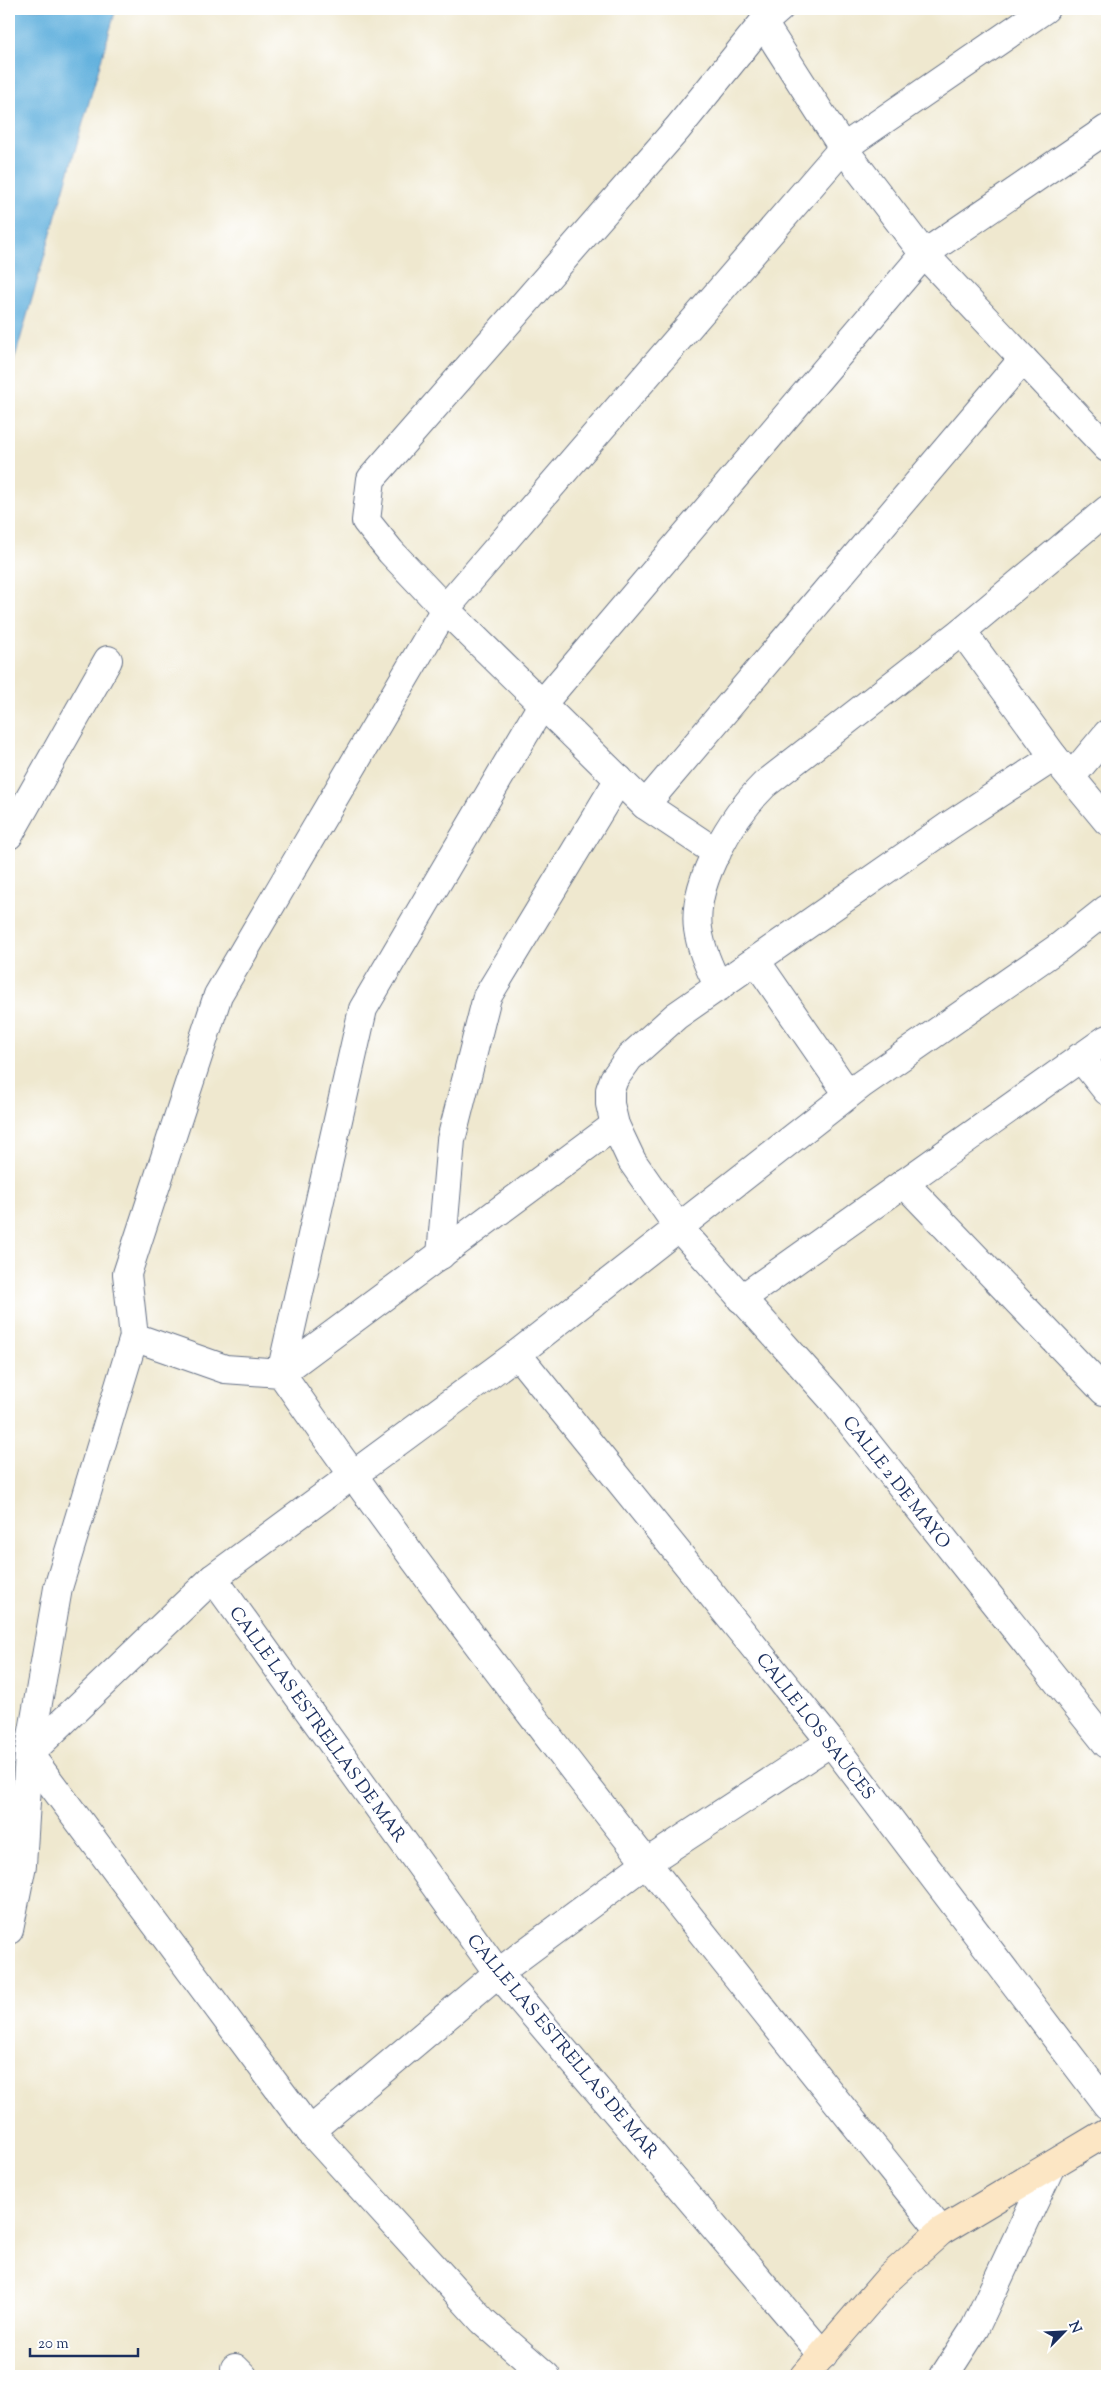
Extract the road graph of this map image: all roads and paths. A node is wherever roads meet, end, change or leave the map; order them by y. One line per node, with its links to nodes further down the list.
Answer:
1 (1045, 9): 4 (street)
2 (770, 13): 4 (street); 9 (street)
3 (1107, 129): 5 (street)
4 (843, 148): 5 (street); 9 (street)
5 (924, 254): 6 (street); 12 (street)
6 (1023, 359): 7 (street); 16 (street)
7 (1107, 448)
8 (1107, 510): 10 (street)
9 (444, 608): 12 (street); 32 (street)
10 (962, 631): 14 (street); 19 (street)
11 (108, 660): 18 (street)
12 (543, 703): 15 (street); 34 (street)
13 (1107, 734): 14 (street, CALLE 2 DE MAYO)
14 (1063, 766): 17 (street); 21 (street, CALLE 2 DE MAYO)
15 (619, 779): 16 (street); 30 (street)
16 (645, 805): 19 (street)
17 (1107, 821)
18 (9, 835)
19 (718, 853): 22 (street)
20 (1107, 909): 26 (street)
21 (756, 961): 22 (street, CALLE 2 DE MAYO); 26 (street)
22 (719, 987): 27 (street, CALLE 2 DE MAYO)
23 (1107, 1038): 24 (street)
24 (1080, 1057): 25 (street); 28 (street)
25 (1107, 1091)
26 (848, 1094): 29 (street)
27 (615, 1125): 29 (street, CALLE 2 DE MAYO); 30 (street)
28 (904, 1183): 31 (street); 35 (street)
29 (678, 1227): 31 (street, CALLE 2 DE MAYO); 33 (street)
30 (441, 1255): 34 (street)
31 (741, 1298): 38 (street, CALLE 2 DE MAYO)
32 (134, 1337): 34 (street); 40 (street)
33 (517, 1354): 36 (street); 39 (street, CALLE LOS SAUCES)
34 (281, 1373): 36 (street)
35 (1104, 1391)
36 (352, 1476): 37 (street); 41 (street)
37 (212, 1578): 40 (street); 43 (street, CALLE LAS ESTRELLAS DE MAR)
38 (1102, 1729)
39 (831, 1742): 41 (street); 44 (street, CALLE LOS SAUCES)
40 (28, 1754): 42 (street); 45 (street)
41 (646, 1863): 43 (street); 48 (street)
42 (9, 1930)
43 (498, 1973): 45 (street); 49 (street, CALLE LAS ESTRELLAS DE MAR)
44 (1107, 2105)
45 (310, 2131): 50 (street)
46 (1107, 2132): 47 (street)
47 (1051, 2166): 48 (street); 52 (street)
48 (941, 2231): 49 (street)
49 (823, 2355): 51 (street)
50 (546, 2376)
51 (804, 2376)
52 (944, 2376)

